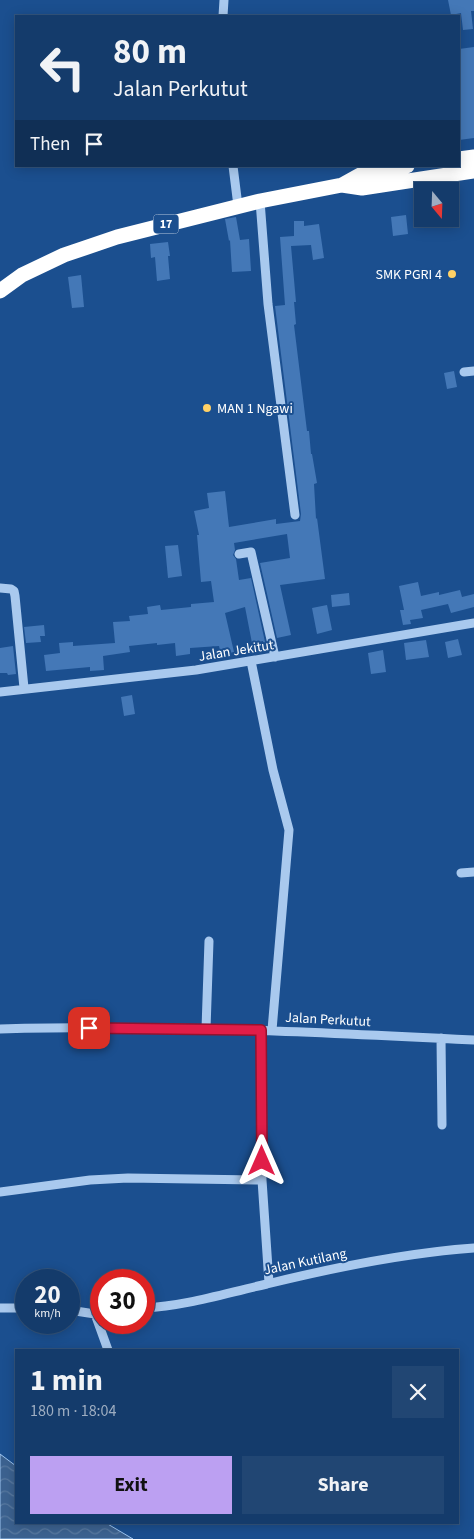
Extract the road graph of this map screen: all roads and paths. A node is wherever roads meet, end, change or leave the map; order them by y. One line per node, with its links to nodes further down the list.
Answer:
1 (224, 0): 2 (street)
2 (223, 15)
3 (474, 157): 4 (highway)
4 (460, 159)
5 (233, 167): 10 (street)
6 (402, 167): 8 (highway, 17)
7 (474, 171): 8 (highway, 17)
8 (342, 185): 9 (highway, 17)
9 (260, 201): 10 (highway, 17); 14 (street)
10 (238, 206): 11 (highway, 17)
11 (22, 275): 12 (street); 13 (highway, 17)
12 (0, 280)
13 (0, 290)
14 (296, 515)
15 (239, 554): 18 (street)
16 (0, 588): 20 (street)
17 (474, 623): 18 (street, Jalan Jekitut)
18 (275, 657): 19 (street, Jalan Jekitut)
19 (251, 661): 20 (street, Jalan Jekitut); 28 (street)
20 (24, 688): 21 (street, Jalan Jekitut)
21 (0, 692)
22 (474, 872): 23 (street)
23 (461, 873)
24 (209, 941): 26 (street)
25 (0, 1029): 26 (street, Jalan Perkutut)
26 (206, 1029): 27 (street, Jalan Perkutut)
27 (261, 1030): 28 (street, Jalan Perkutut); 32 (street)
28 (272, 1030): 29 (street, Jalan Perkutut)
29 (442, 1038): 30 (street, Jalan Perkutut); 31 (street)
30 (474, 1040)
31 (442, 1125)
32 (262, 1180): 33 (street); 35 (street)
33 (0, 1192)
34 (474, 1248): 35 (street, Jalan Kutilang)
35 (269, 1283): 36 (street, Jalan Kutilang)
36 (155, 1307)
37 (0, 1308): 38 (street)
38 (15, 1308)
39 (104, 1334): 40 (street)
40 (108, 1349)

